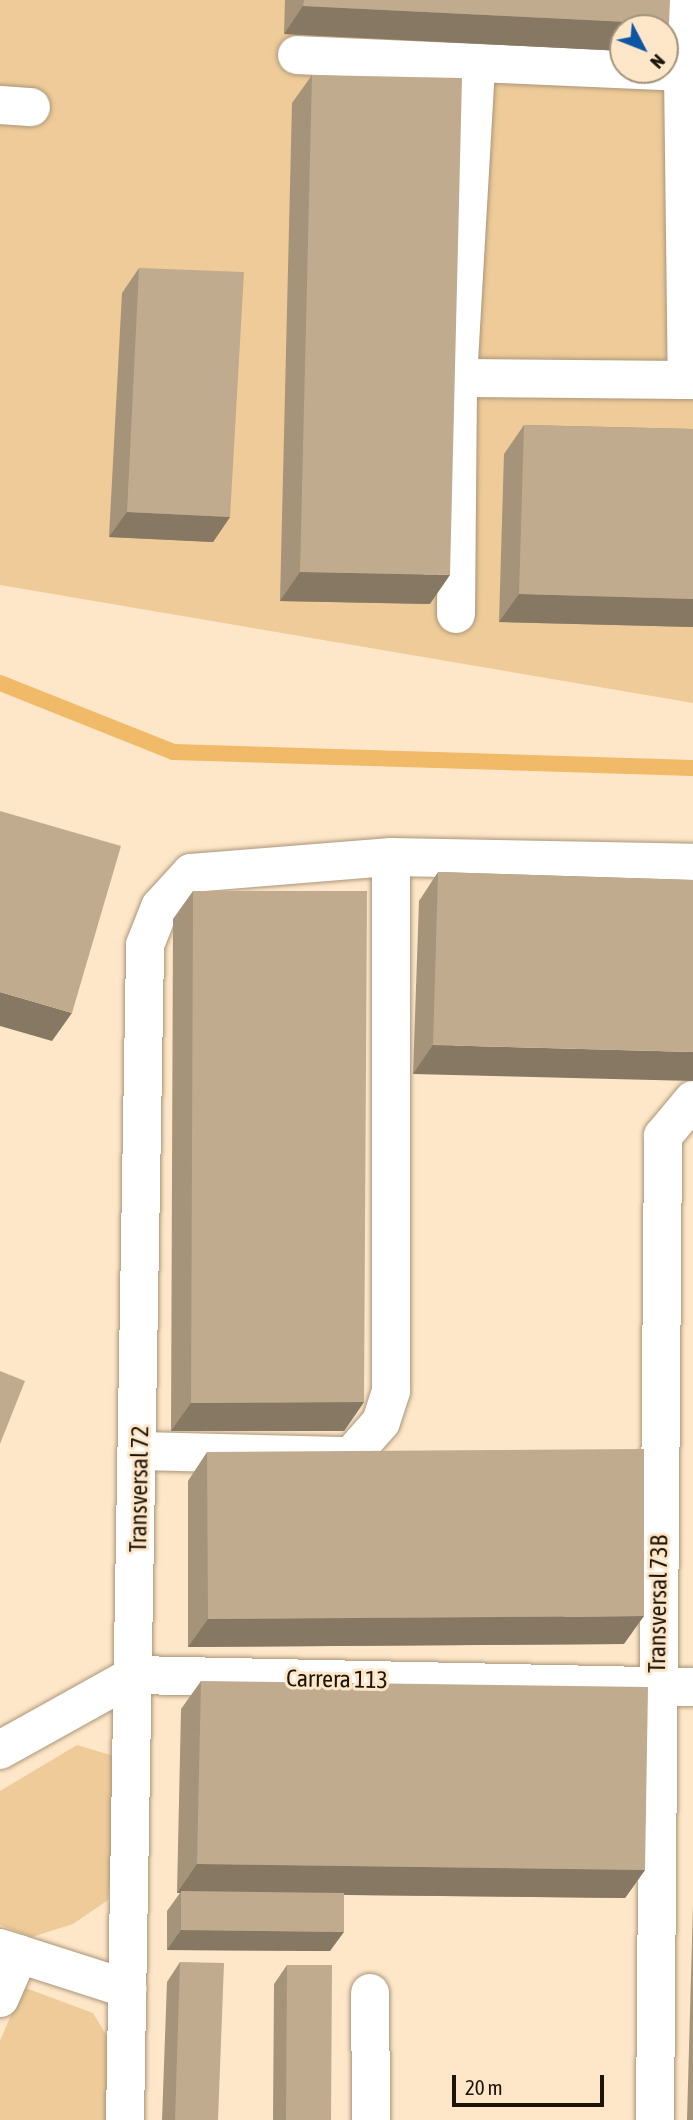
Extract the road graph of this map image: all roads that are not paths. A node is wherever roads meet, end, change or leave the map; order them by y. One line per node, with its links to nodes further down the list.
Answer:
1 (687, 0): 4 (street)
2 (297, 55): 3 (street)
3 (476, 67): 4 (street); 5 (street)
4 (683, 72): 6 (street)
5 (458, 378): 6 (street); 7 (street)
6 (690, 380)
7 (456, 614)
8 (391, 857): 9 (street); 11 (street, Transversal 72); 11 (street)
9 (693, 863)
10 (693, 1100): 13 (street, Transversal 73B)
11 (140, 1451): 12 (street, Transversal 72)
12 (135, 1675): 13 (street, Carrera 113); 14 (street); 16 (street, Transversal 72)
13 (675, 1686): 21 (street, Transversal 73B)
14 (0, 1751)
15 (10, 1951): 16 (street); 18 (street)
16 (128, 1989): 19 (street, Transversal 72)
17 (370, 1993): 20 (street)
18 (0, 1998)
19 (125, 2120)
20 (371, 2120)
21 (655, 2120)

